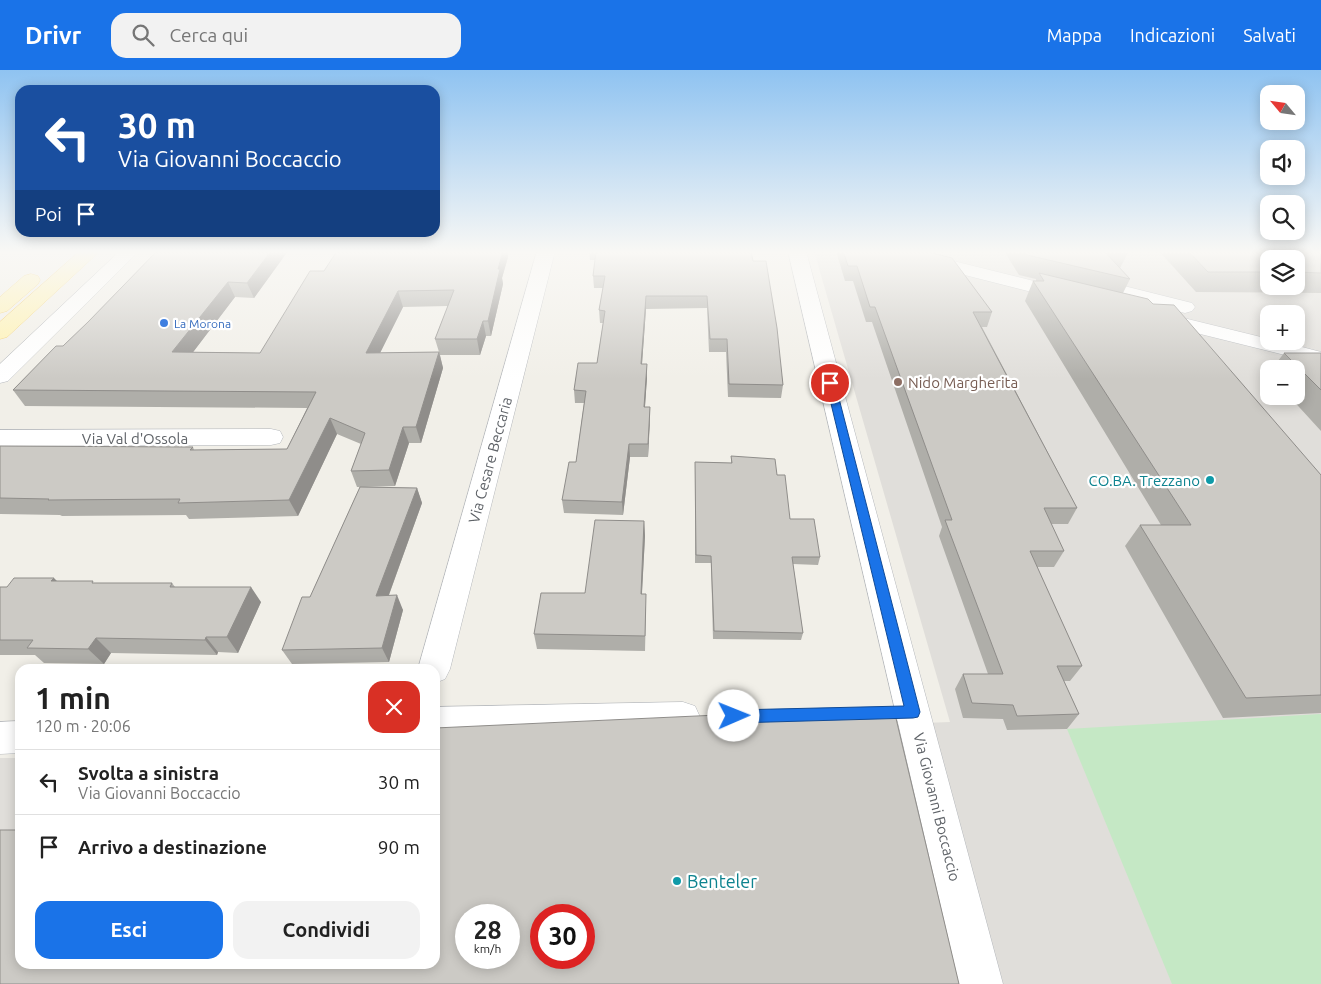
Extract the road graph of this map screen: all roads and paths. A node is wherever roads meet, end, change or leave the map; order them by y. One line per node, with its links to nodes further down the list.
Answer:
1 (16, 294): 8 (main road)
2 (44, 294): 10 (main road)
3 (86, 294): 14 (street)
4 (535, 294): 17 (street, Via Cesare Beccaria)
5 (806, 294): 22 (street, Via Giovanni Boccaccio)
6 (1063, 294): 13 (street)
7 (1131, 294): 9 (street)
8 (0, 307)
9 (1260, 325)
10 (0, 333)
11 (1305, 336): 12 (street)
12 (1321, 340)
13 (1321, 358)
14 (0, 376)
15 (271, 437): 16 (street, Via Val d'Ossola)
16 (0, 438)
17 (435, 664)
18 (714, 717): 19 (street)
19 (440, 723)
20 (15, 737): 21 (street)
21 (0, 738)
22 (981, 984)

